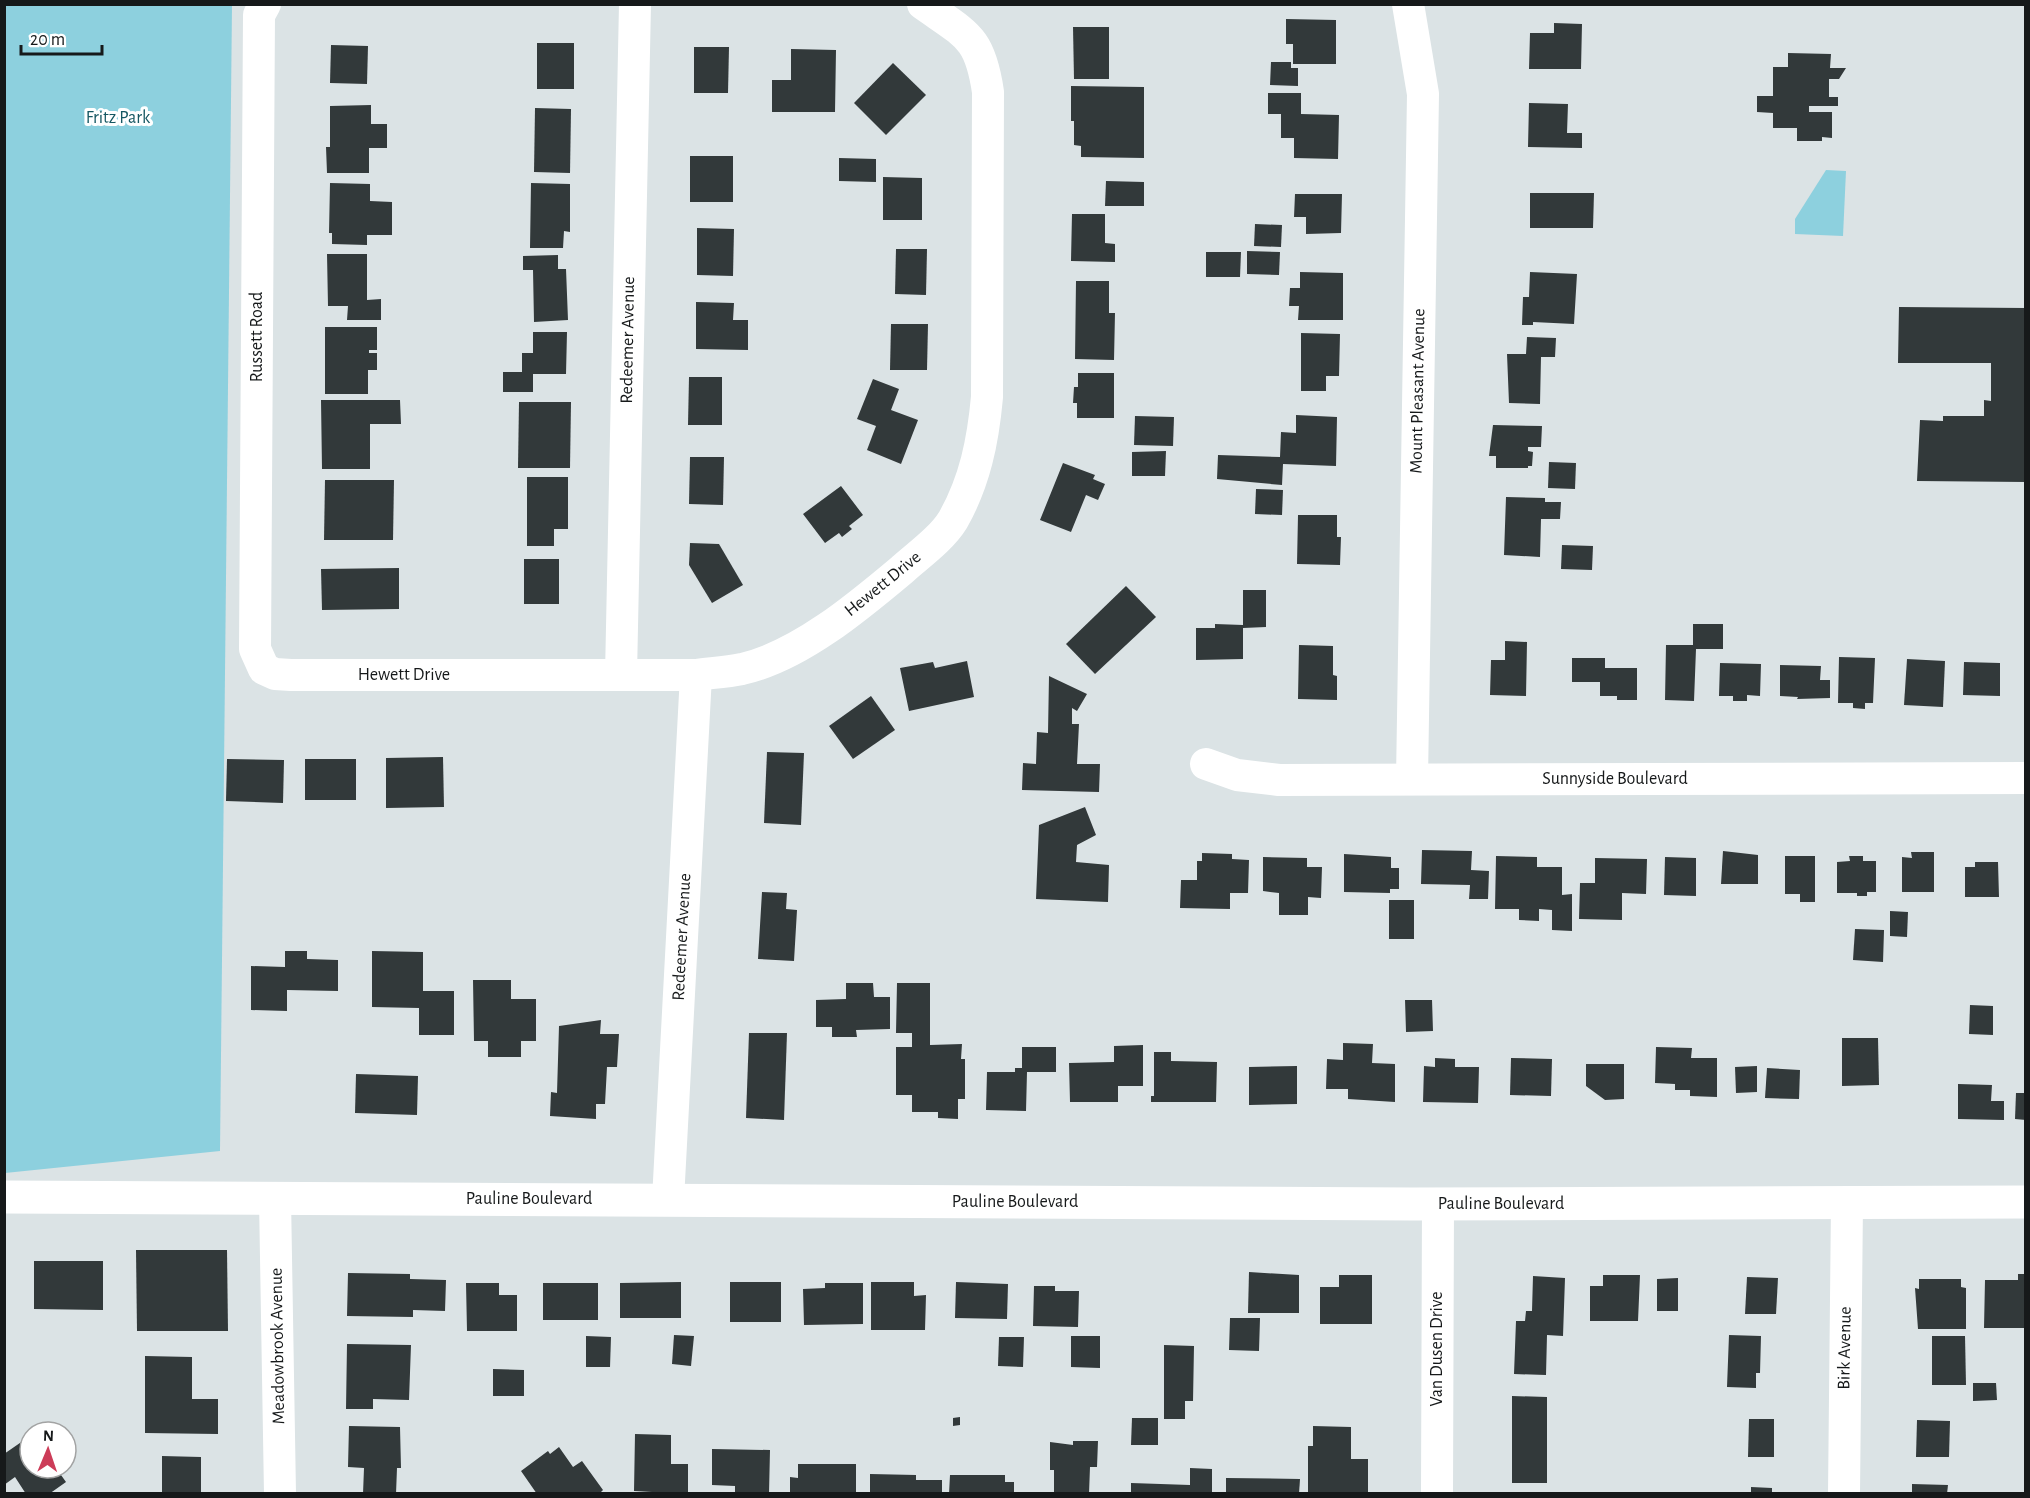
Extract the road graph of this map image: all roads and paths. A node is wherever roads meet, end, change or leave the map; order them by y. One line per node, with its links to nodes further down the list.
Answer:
1 (265, 4): 5 (street, Russett Road)
2 (635, 4): 6 (street, Redeemer Avenue)
3 (923, 4): 7 (street, Hewett Drive)
4 (1408, 4): 10 (street, Mount Pleasant Avenue)
5 (264, 669): 6 (street, Hewett Drive)
6 (621, 675): 7 (street, Hewett Drive)
7 (696, 675): 13 (street, Redeemer Avenue)
8 (1206, 764): 10 (street, Sunnyside Boulevard)
9 (2025, 778): 10 (street, Sunnyside Boulevard)
10 (1412, 779)
11 (4, 1197): 12 (street, Pauline Boulevard)
12 (275, 1198): 13 (street, Pauline Boulevard); 17 (street, Meadowbrook Avenue)
13 (668, 1200): 16 (street, Pauline Boulevard)
14 (1847, 1202): 15 (street, Pauline Boulevard); 16 (street, Pauline Boulevard); 19 (street, Birk Avenue)
15 (2025, 1202)
16 (1438, 1204): 18 (street, Van Dusen Drive)
17 (280, 1494)
18 (1437, 1494)
19 (1844, 1494)

